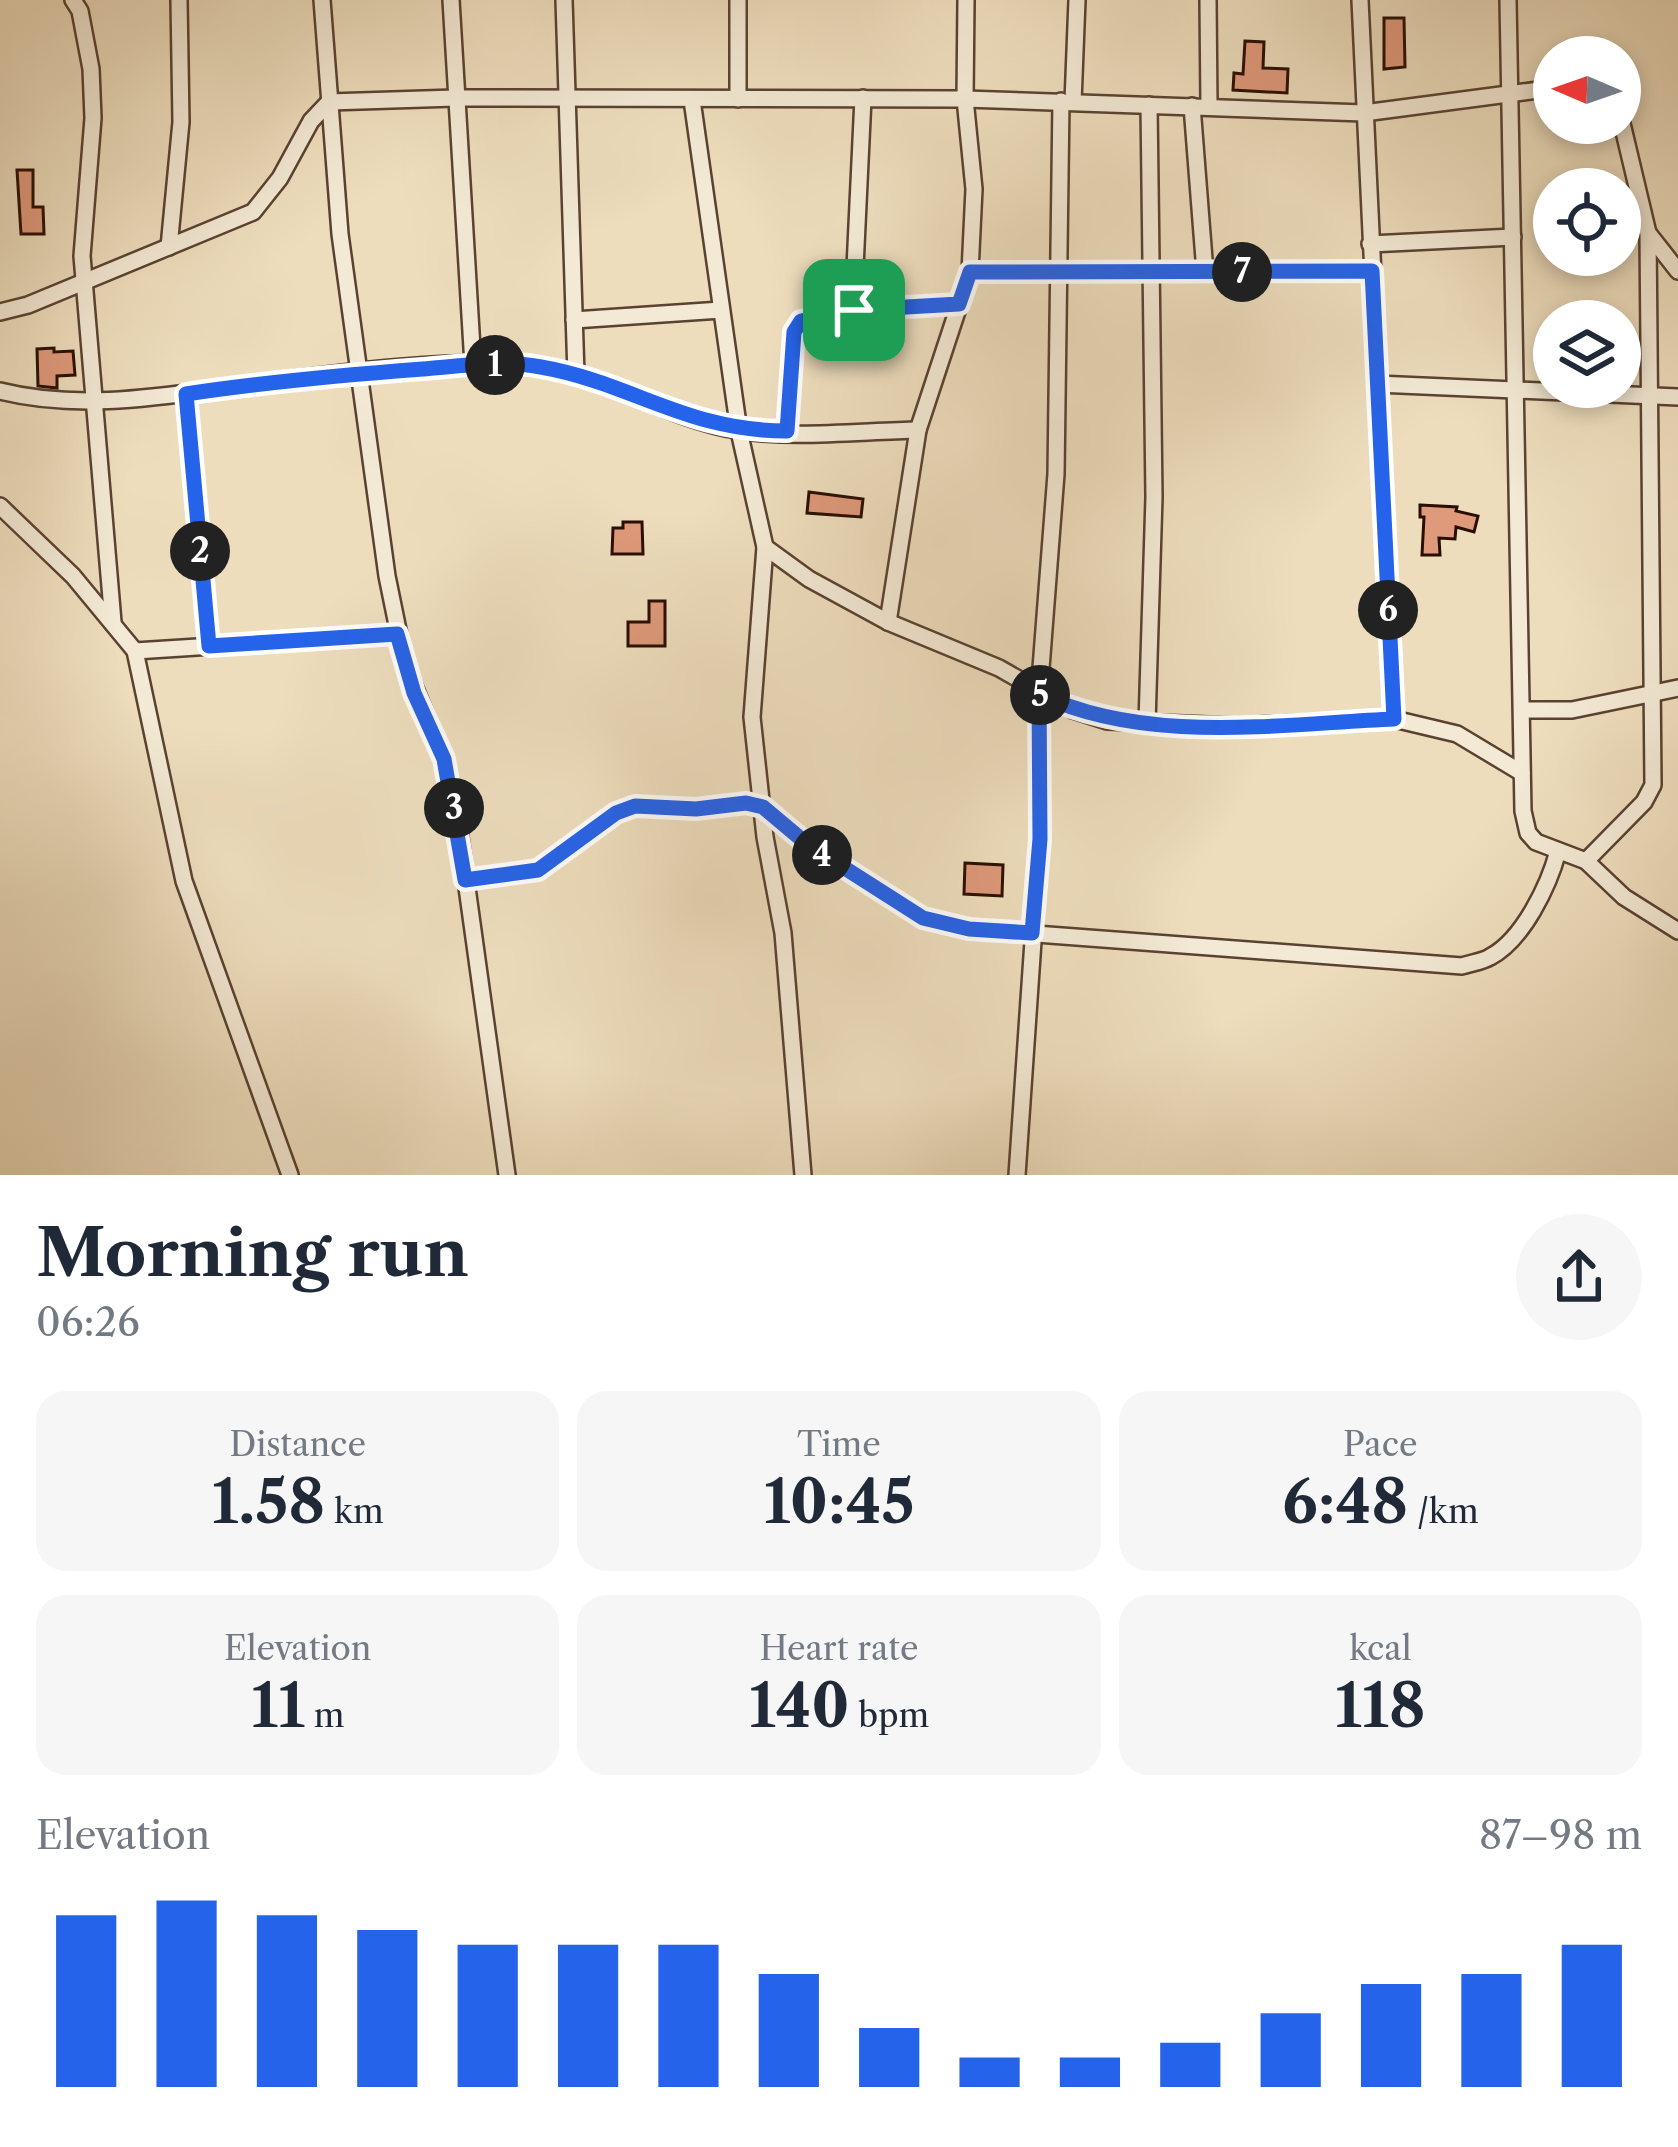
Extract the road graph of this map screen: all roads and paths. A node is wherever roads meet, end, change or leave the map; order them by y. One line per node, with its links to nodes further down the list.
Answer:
1 (73, 0): 36 (street)
2 (179, 0): 29 (street)
3 (322, 0): 20 (street)
4 (451, 0): 14 (street)
5 (564, 0): 18 (street)
6 (738, 0): 16 (street)
7 (966, 0): 17 (street)
8 (1077, 0): 21 (street)
9 (1208, 0): 23 (street)
10 (1360, 0): 24 (street)
11 (1508, 0): 13 (street)
12 (1533, 91): 13 (street)
13 (1511, 95): 24 (street); 27 (street)
14 (455, 98): 18 (street); 20 (street); 42 (street)
15 (862, 98): 16 (street); 17 (street); 39 (street)
16 (737, 99): 19 (street)
17 (965, 99): 21 (street); 32 (street)
18 (567, 100): 19 (street); 41 (street)
19 (692, 100): 38 (street)
20 (328, 102): 29 (street); 43 (street)
21 (1066, 102): 22 (street); 33 (street)
22 (1149, 105): 23 (street); 34 (street)
23 (1201, 106): 24 (street); 35 (street)
24 (1364, 113): 28 (street)
25 (1627, 144): 26 (street)
26 (1648, 232): 31 (street); 49 (street)
27 (1513, 237): 28 (street); 46 (street)
28 (1370, 244): 30 (street)
29 (169, 247): 36 (street)
30 (1372, 271): 35 (street); 45 (street)
31 (1678, 271)
32 (970, 272): 33 (street); 37 (street)
33 (1059, 272): 34 (street); 63 (street)
34 (1150, 272): 35 (street); 67 (street)
35 (1205, 272)
36 (83, 279): 40 (street); 51 (street)
37 (959, 304): 39 (street); 52 (street)
38 (721, 310): 41 (street); 53 (street)
39 (854, 310): 54 (street)
40 (0, 312)
41 (574, 320): 44 (street)
42 (473, 365): 43 (street); 44 (street)
43 (357, 374): 48 (street); 59 (street)
44 (576, 375): 53 (street)
45 (1377, 384): 46 (street); 66 (street)
46 (1516, 390): 49 (street); 65 (street)
47 (0, 391): 51 (street)
48 (186, 394): 51 (street); 60 (street)
49 (1652, 396): 50 (street); 64 (street)
50 (1678, 397)
51 (92, 402): 58 (street)
52 (918, 430): 54 (street); 57 (street)
53 (739, 431): 54 (street); 56 (street)
54 (787, 431)
55 (0, 506): 58 (street)
56 (766, 547): 57 (street); 69 (street)
57 (888, 622): 63 (street)
58 (113, 624): 61 (street)
59 (397, 634): 60 (street); 72 (street)
60 (209, 646): 61 (street)
61 (135, 650): 75 (street)
62 (1678, 688): 64 (street)
63 (1039, 694): 67 (street); 74 (street)
64 (1655, 696): 65 (street); 71 (street)
65 (1523, 710): 68 (street)
66 (1394, 719): 67 (street); 68 (street)
67 (1147, 723)
68 (1522, 773): 70 (street)
69 (763, 807): 72 (street); 74 (street); 77 (street)
70 (1558, 851): 71 (street); 74 (street)
71 (1586, 861): 73 (street)
72 (465, 880): 76 (street)
73 (1678, 931)
74 (1032, 933): 78 (street)
75 (290, 1175)
76 (507, 1175)
77 (803, 1175)
78 (1017, 1175)

